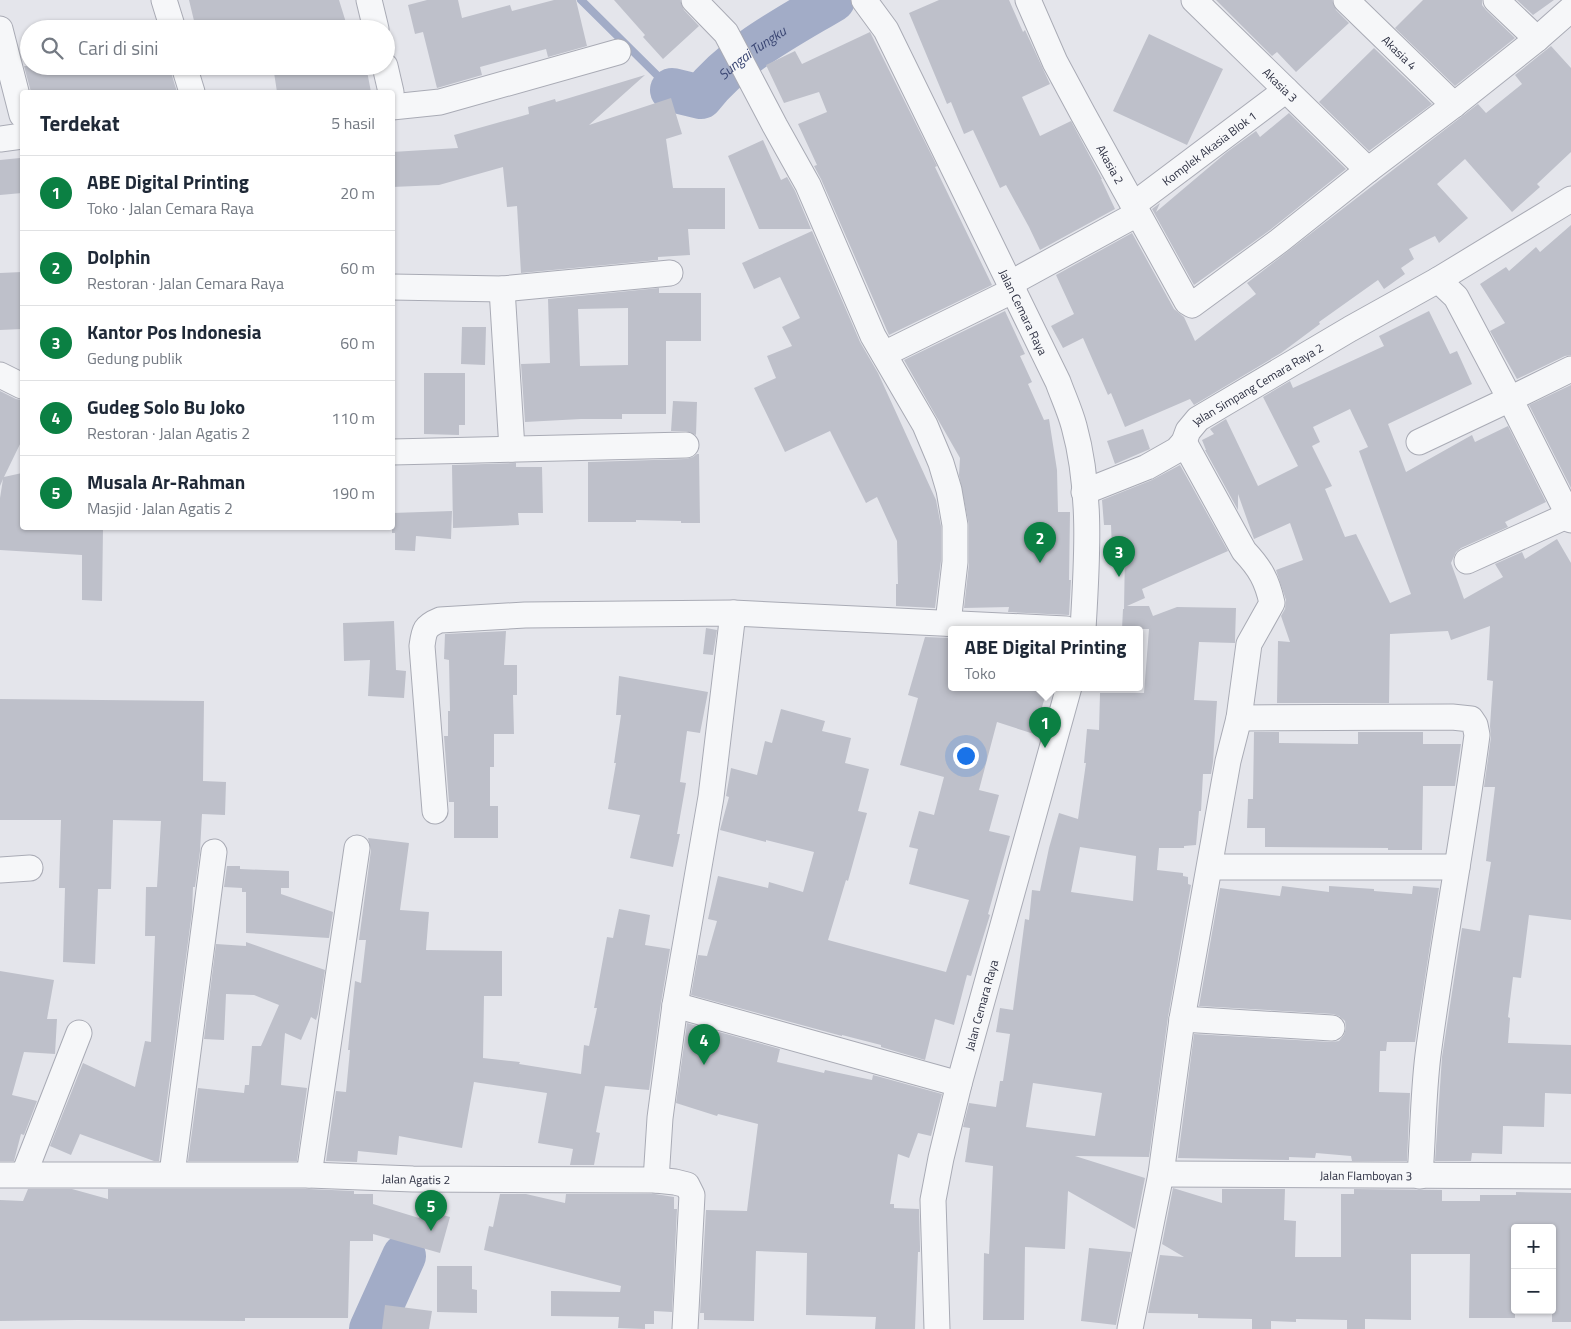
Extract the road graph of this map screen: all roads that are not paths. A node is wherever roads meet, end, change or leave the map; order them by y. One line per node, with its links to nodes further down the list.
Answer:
1 (164, 0): 10 (street)
2 (369, 0): 11 (street)
3 (694, 0): 33 (street)
4 (1194, 0): 19 (street, Akasia 3)
5 (1346, 0): 21 (street, Akasia 4)
6 (1496, 0): 13 (street)
7 (1037, 4): 27 (street, Akasia 2)
8 (1571, 9): 13 (street)
9 (871, 10): 31 (street, Jalan Cemara Raya)
10 (170, 20)
11 (374, 20)
12 (0, 29): 22 (street)
13 (1537, 39): 21 (street)
14 (618, 52): 20 (street)
15 (187, 75): 17 (street)
16 (387, 75): 18 (street)
17 (191, 90)
18 (390, 90)
19 (1286, 90): 25 (street, Akasia 3); 27 (street, Komplek Akasia Blok 1)
20 (395, 102)
21 (1454, 105): 25 (street)
22 (20, 107)
23 (20, 136): 24 (street)
24 (0, 139)
25 (1368, 170): 27 (street, Akasia 2)
26 (1571, 199): 29 (street, Jalan Simpang Cemara Raya 2)
27 (1135, 209): 31 (street, Komplek Akasia Blok 1)
28 (670, 273): 32 (street)
29 (1438, 280): 37 (street); 38 (street, Jalan Simpang Cemara Raya 2)
30 (395, 287): 32 (street)
31 (1012, 287): 33 (street, Komplek Akasia Blok 1); 43 (street, Jalan Cemara Raya)
32 (502, 289): 41 (street)
33 (884, 354): 47 (street)
34 (1571, 369): 37 (street)
35 (0, 375): 36 (street)
36 (20, 385)
37 (1510, 399): 39 (street); 44 (street)
38 (1184, 442): 43 (street, Jalan Simpang Cemara Raya 2); 51 (street)
39 (1419, 442)
40 (686, 445): 41 (street)
41 (512, 448): 42 (street)
42 (395, 452)
43 (1084, 492): 49 (street, Jalan Cemara Raya)
44 (1570, 516): 45 (street)
45 (1467, 561)
46 (734, 613): 47 (street); 52 (street); 59 (street)
47 (948, 623): 48 (street)
48 (1007, 626)
49 (1083, 626)
50 (1068, 691): 63 (street, Jalan Cemara Raya)
51 (1239, 718): 55 (street); 56 (street)
52 (435, 811)
53 (357, 848): 67 (street)
54 (214, 852): 65 (street)
55 (1211, 867): 56 (street); 60 (street)
56 (1457, 867): 68 (street)
57 (30, 868): 58 (street)
58 (0, 870)
59 (676, 1005): 63 (street); 70 (street)
60 (1182, 1019): 61 (street); 66 (street)
61 (1332, 1028)
62 (79, 1033): 64 (street)
63 (959, 1084): 72 (street, Jalan Cemara Raya)
64 (12, 1174): 65 (street, Jalan Agatis 2)
65 (172, 1174): 67 (street, Jalan Agatis 2)
66 (1161, 1174): 68 (street, Jalan Flamboyan 3); 73 (street)
67 (309, 1175): 70 (street, Jalan Agatis 2)
68 (1420, 1176): 69 (street, Jalan Flamboyan 3)
69 (1571, 1176)
70 (656, 1180): 71 (street, Jalan Agatis 2)
71 (686, 1329)
72 (936, 1329)
73 (1130, 1329)

